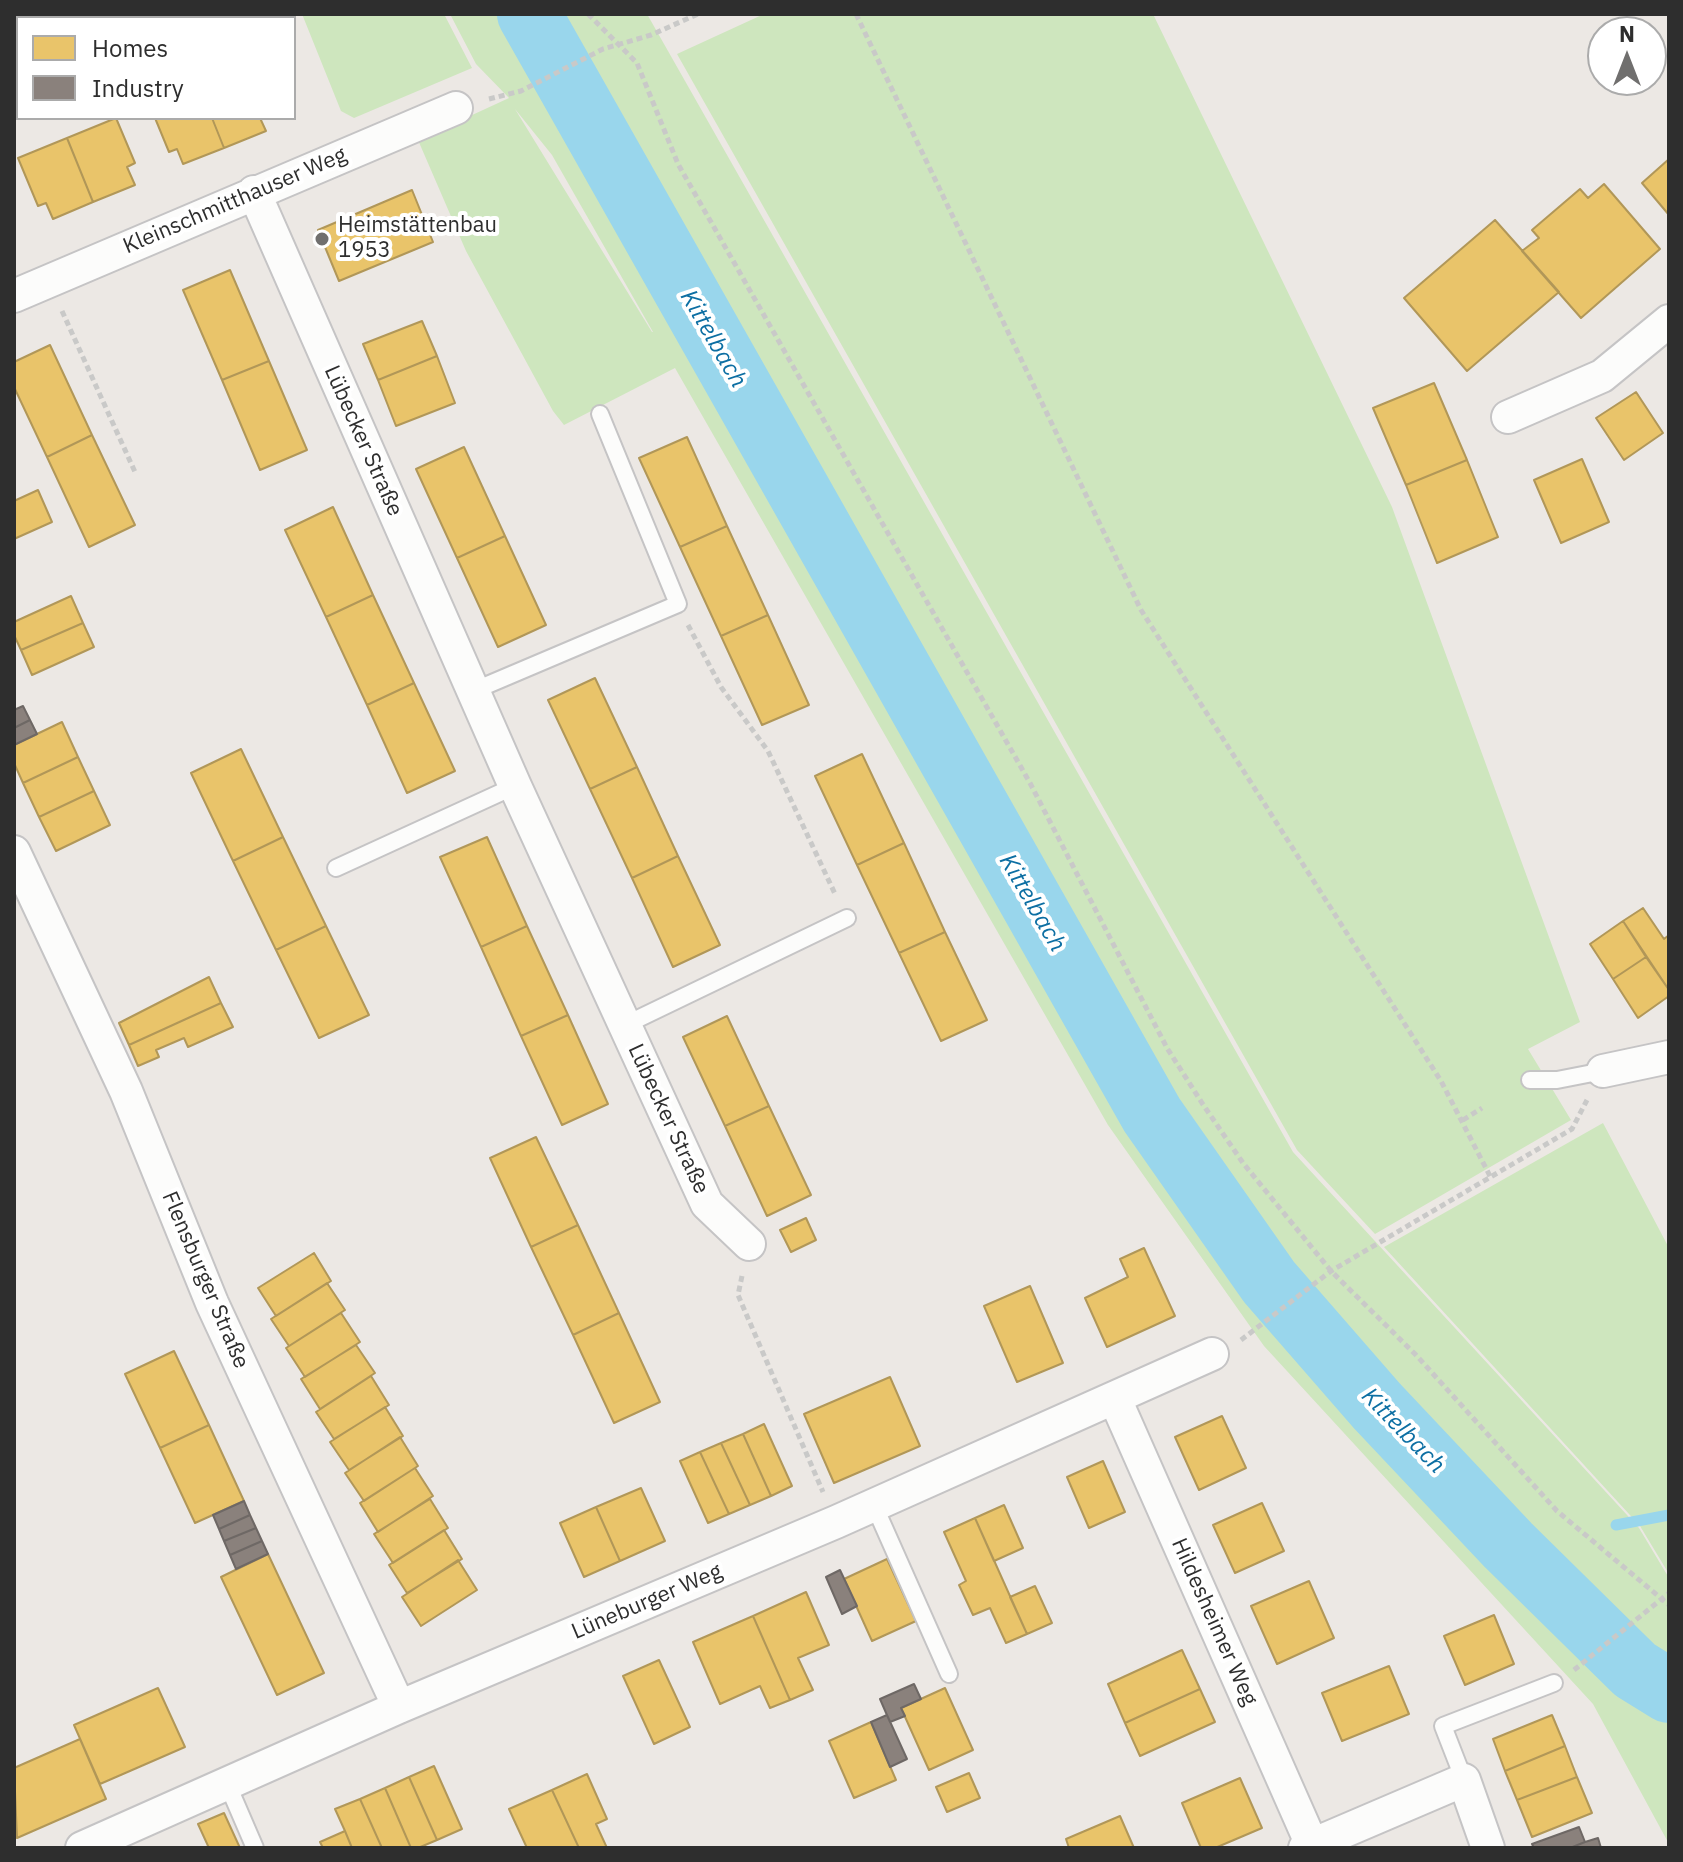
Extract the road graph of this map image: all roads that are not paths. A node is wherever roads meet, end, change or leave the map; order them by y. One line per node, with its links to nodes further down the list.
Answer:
1 (456, 108): 2 (street, Kleinschmitthauser Weg)
2 (254, 192): 3 (street, Kleinschmitthauser Weg); 7 (street, Lübecker Straße)
3 (14, 296)
4 (1669, 321): 6 (street)
5 (600, 414): 7 (lane)
6 (1508, 417)
7 (473, 691): 8 (street, Lübecker Straße)
8 (515, 786): 10 (lane); 12 (street, Lübecker Straße)
9 (14, 852): 22 (street, Flensburger Straße)
10 (336, 868)
11 (847, 918): 12 (lane, Lübecker Straße)
12 (625, 1025): 16 (street, Lübecker Straße)
13 (1669, 1057): 14 (street)
14 (1603, 1071): 15 (lane)
15 (1530, 1080)
16 (749, 1244)
17 (1212, 1354): 18 (street, Lüneburger Weg)
18 (1115, 1399): 19 (street, Lüneburger Weg); 25 (street, Hildesheimer Weg)
19 (874, 1505): 20 (lane); 22 (street, Lüneburger Weg)
20 (949, 1674)
21 (1554, 1683): 23 (lane)
22 (399, 1707): 24 (street, Lüneburger Weg)
23 (1464, 1780): 25 (street); 28 (street)
24 (227, 1783): 26 (street, Lüneburger Weg); 27 (lane)
25 (1309, 1847)
26 (82, 1848)
27 (255, 1848)
28 (1488, 1848)

